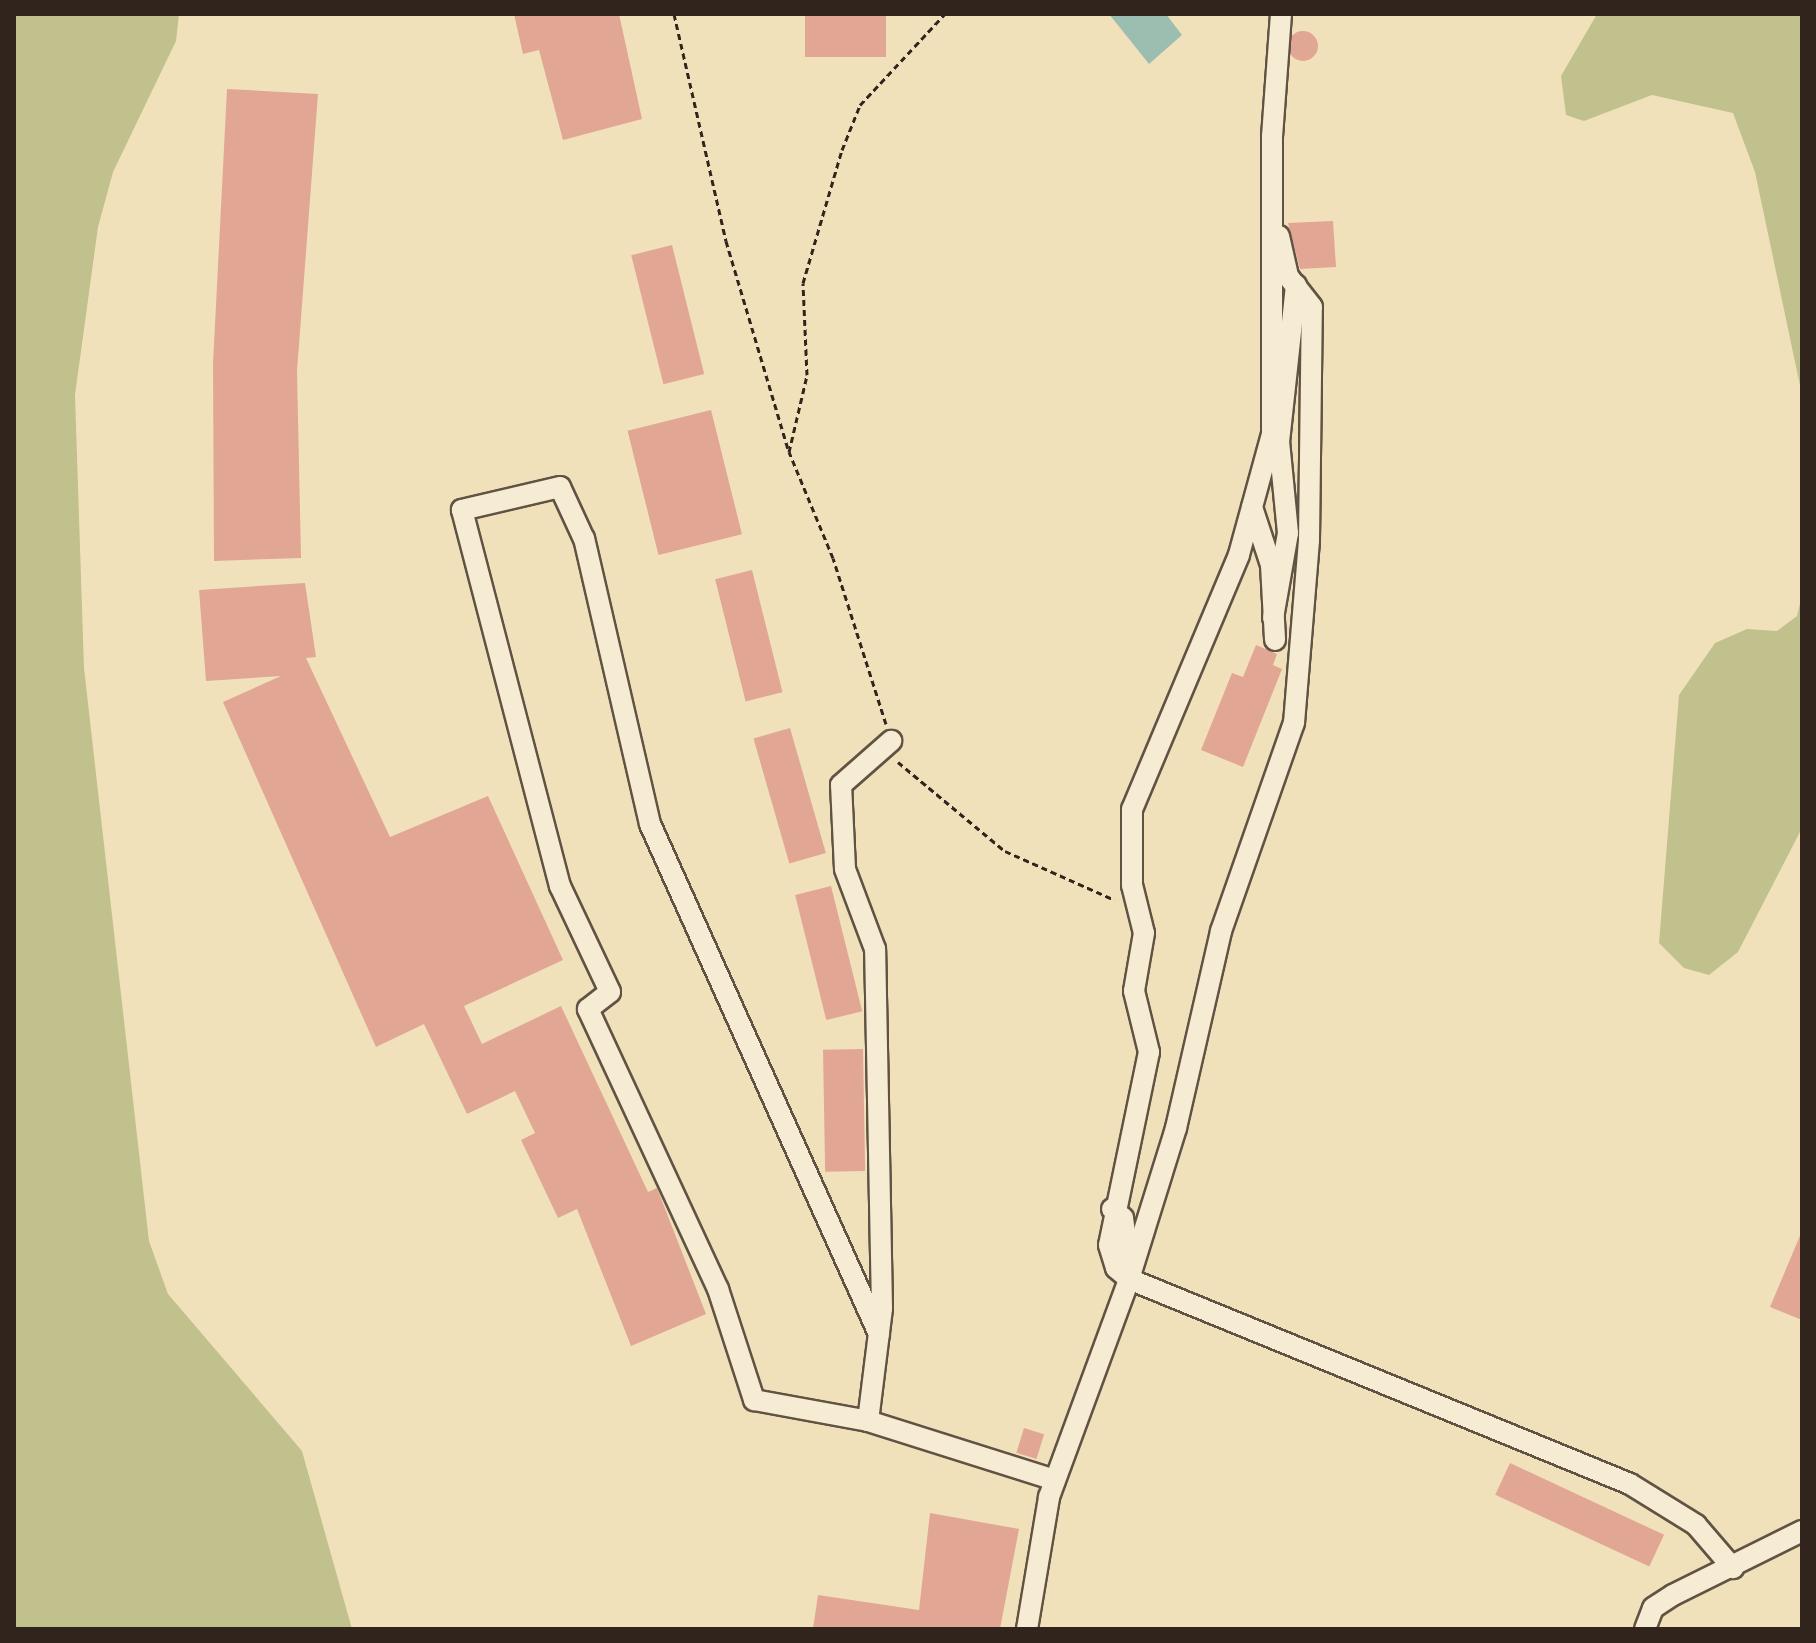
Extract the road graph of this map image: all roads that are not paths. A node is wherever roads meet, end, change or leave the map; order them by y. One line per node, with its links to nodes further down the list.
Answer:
1 (1281, 14): 2 (street)
2 (1271, 208): 3 (street); 4 (street)
3 (1296, 285): 5 (street); 8 (street)
4 (1252, 506): 5 (street); 8 (street)
5 (1273, 618): 6 (street)
6 (1275, 640)
7 (891, 741): 9 (street)
8 (1129, 1279): 11 (street); 13 (street)
9 (879, 1334): 10 (street); 10 (street)
10 (868, 1421): 11 (street)
11 (1055, 1480): 14 (street)
12 (1802, 1531): 13 (street)
13 (1733, 1568): 15 (street)
14 (1027, 1629)
15 (1645, 1629)

